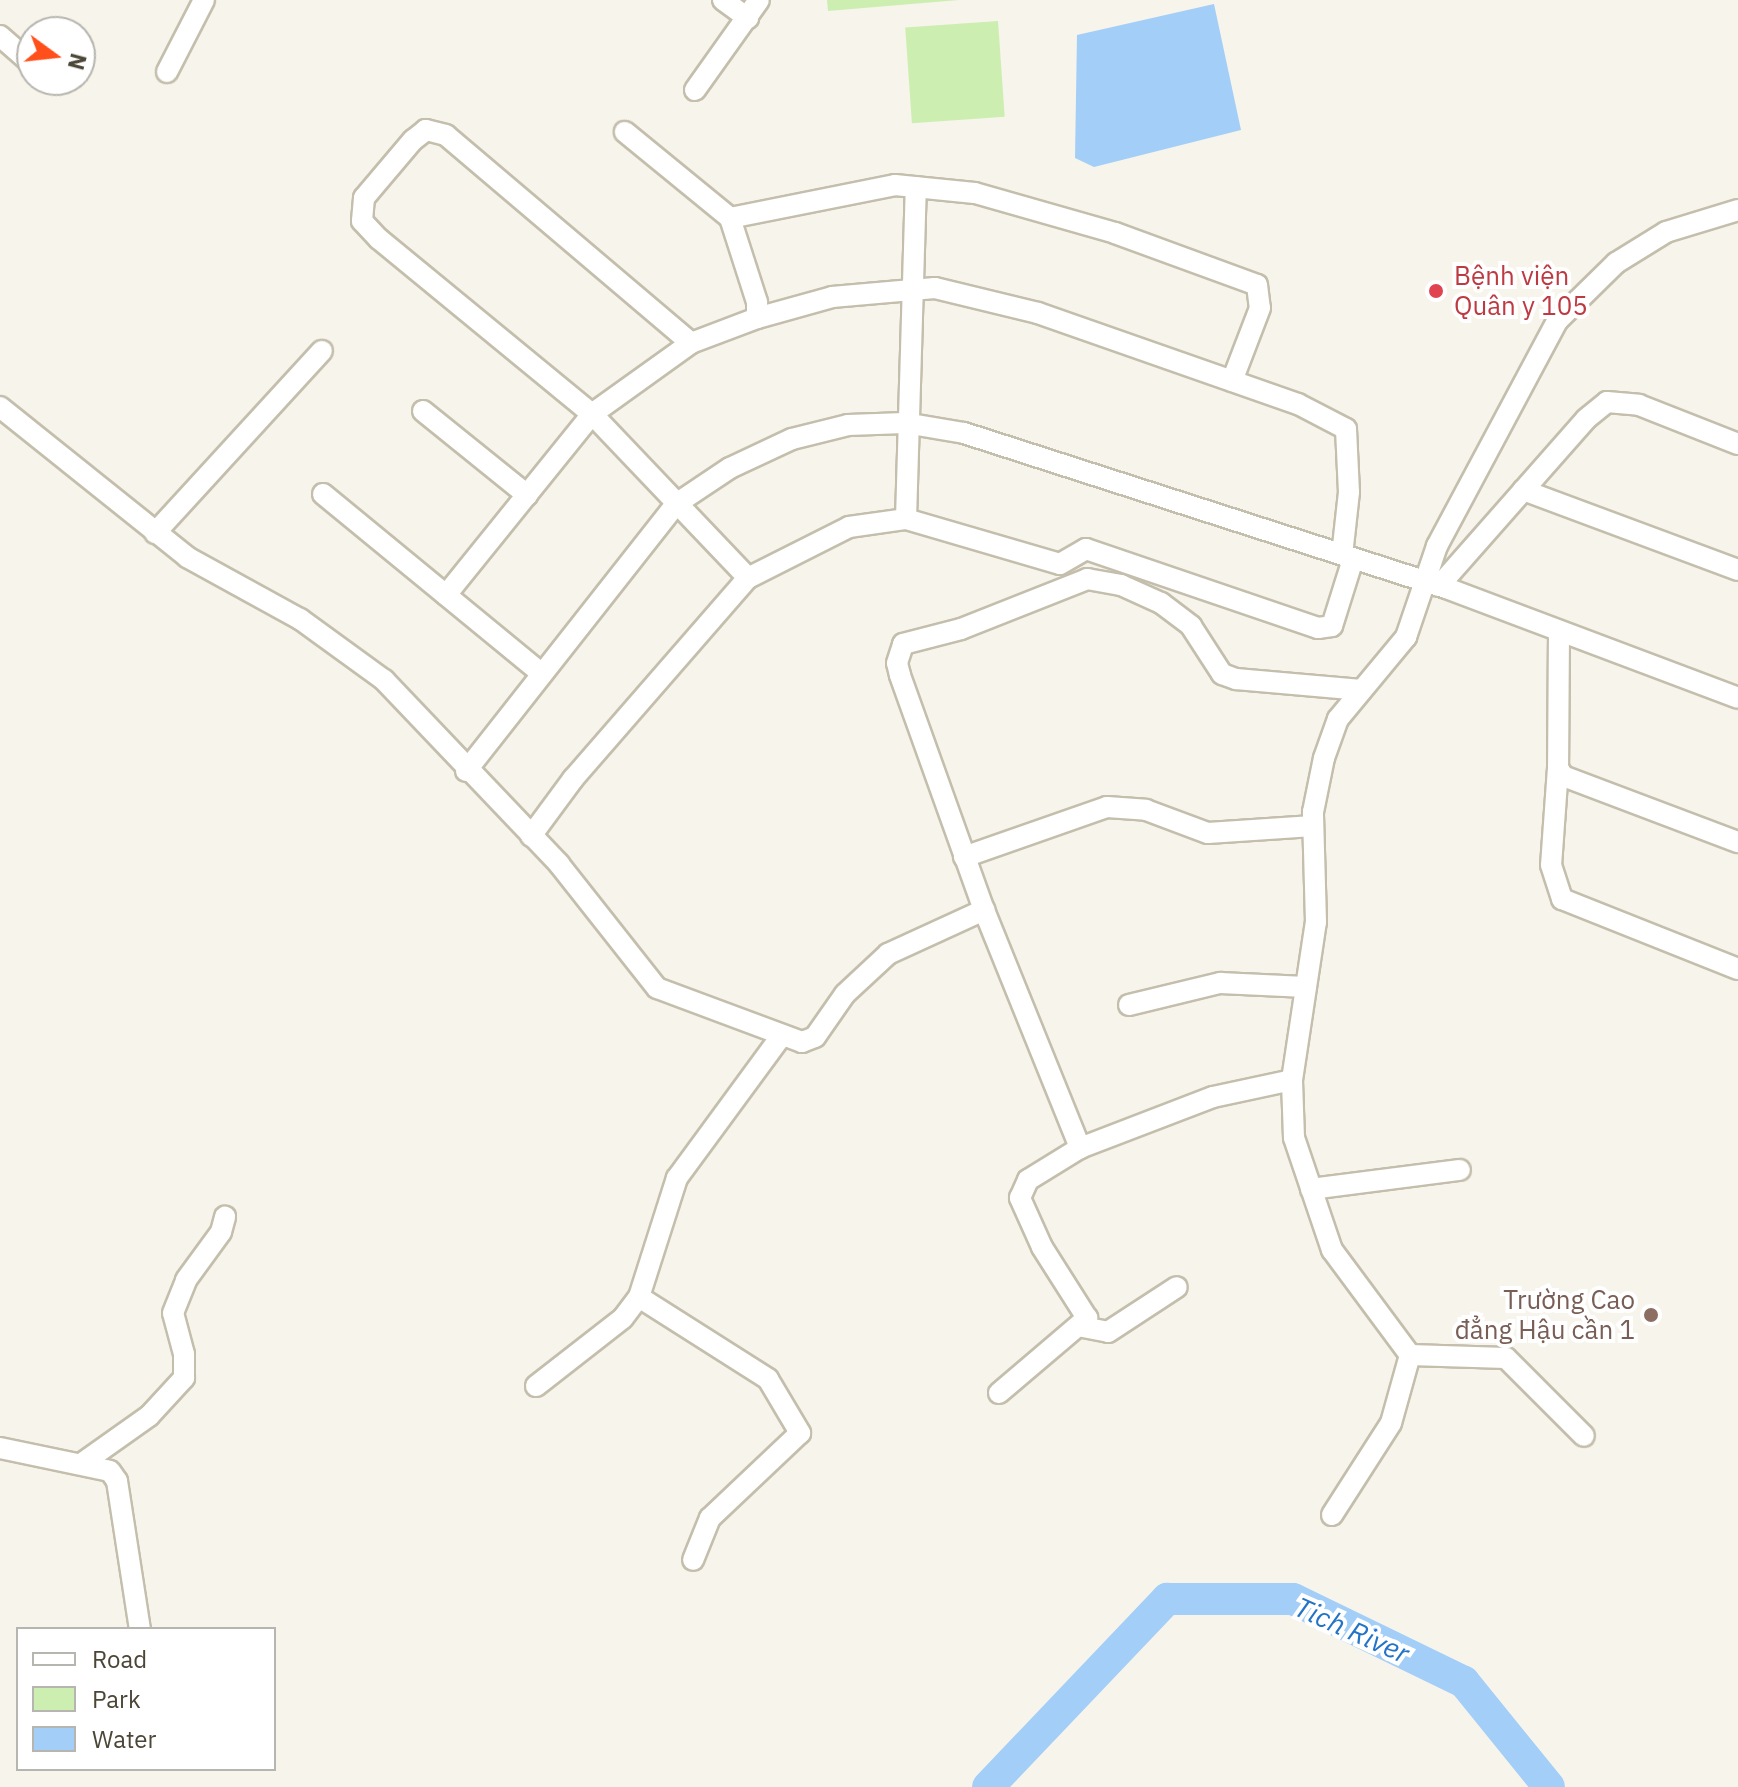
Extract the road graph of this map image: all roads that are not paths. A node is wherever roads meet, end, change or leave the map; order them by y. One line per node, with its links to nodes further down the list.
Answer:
1 (204, 0): 7 (street)
2 (723, 0): 4 (street)
3 (759, 0): 4 (street)
4 (748, 18): 8 (street)
5 (0, 36): 6 (street)
6 (16, 50)
7 (167, 72)
8 (695, 90)
9 (625, 132): 12 (street)
10 (916, 187): 12 (street); 13 (street); 17 (street)
11 (1738, 210): 32 (street)
12 (730, 218): 14 (street)
13 (911, 290): 14 (street); 17 (street); 21 (street)
14 (757, 318): 15 (street)
15 (691, 343): 20 (street); 20 (street)
16 (322, 351): 28 (street)
17 (1232, 381): 29 (street)
18 (0, 407): 28 (street)
19 (423, 411): 25 (street)
20 (592, 414): 25 (street); 26 (street)
21 (905, 423): 26 (street); 27 (street); 29 (street)
22 (1738, 444): 23 (street)
23 (1523, 490): 30 (street); 32 (street)
24 (323, 494): 33 (street)
25 (527, 495): 33 (street)
26 (676, 504): 31 (street); 35 (street)
27 (906, 519): 29 (street); 31 (street)
28 (155, 533): 39 (street)
29 (1348, 557): 32 (street)
30 (1738, 570)
31 (748, 578): 41 (street)
32 (1433, 585): 34 (street); 36 (street)
33 (446, 595): 35 (street)
34 (1559, 631): 37 (street); 38 (street)
35 (542, 674): 39 (street)
36 (1362, 690): 40 (street); 43 (street)
37 (1738, 698)
38 (1558, 768): 42 (street); 45 (street)
39 (466, 771): 41 (street)
40 (1313, 826): 43 (street); 46 (street)
41 (531, 836): 48 (street)
42 (1738, 842)
43 (964, 857): 44 (street)
44 (984, 910): 48 (street); 50 (street)
45 (1738, 969)
46 (1306, 987): 47 (street); 49 (street)
47 (1129, 1005)
48 (782, 1035): 55 (street)
49 (1292, 1080): 50 (street); 52 (street)
50 (1080, 1148): 56 (street)
51 (1460, 1170): 52 (street)
52 (1311, 1189): 57 (street)
53 (225, 1217): 62 (street)
54 (1177, 1287): 56 (street)
55 (639, 1297): 58 (street); 64 (street)
56 (1083, 1327): 59 (street)
57 (1410, 1355): 60 (street); 63 (street)
58 (536, 1386)
59 (999, 1393)
60 (1584, 1436)
61 (0, 1448): 62 (street)
62 (84, 1462): 65 (street)
63 (1332, 1515)
64 (693, 1560)
65 (140, 1627)

